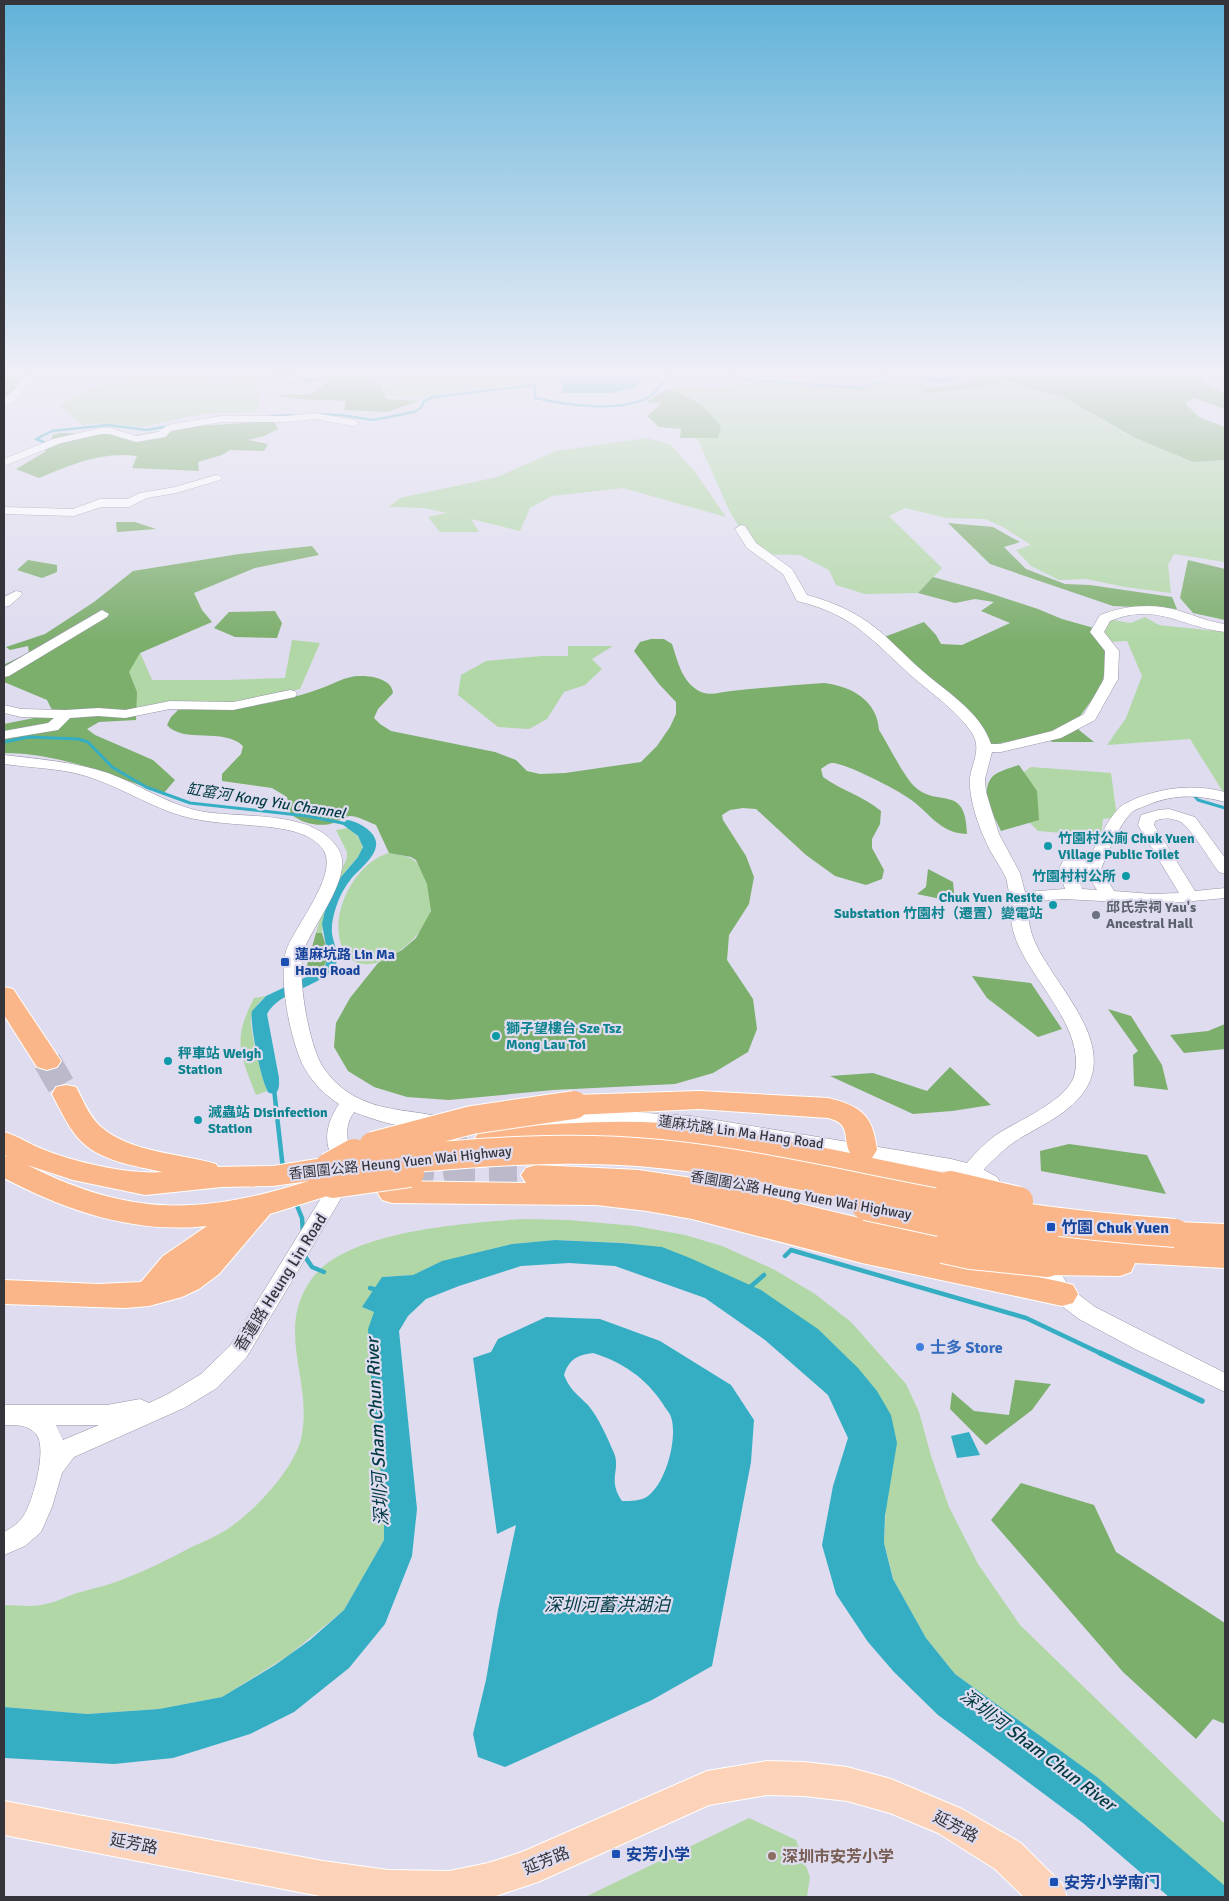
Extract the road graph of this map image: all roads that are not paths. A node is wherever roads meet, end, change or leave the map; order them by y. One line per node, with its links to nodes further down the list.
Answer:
1 (216, 478): 2 (street)
2 (4, 511)
3 (741, 529): 13 (street)
4 (16, 594): 5 (street)
5 (4, 603)
6 (102, 614): 8 (street)
7 (1225, 628): 13 (street)
8 (4, 673)
9 (290, 694): 11 (street)
10 (4, 709): 11 (street)
11 (66, 714): 12 (street)
12 (4, 735)
13 (986, 748): 24 (street)
14 (4, 760): 28 (street)
15 (1225, 797): 16 (street)
16 (1123, 814): 17 (street); 19 (street)
17 (1145, 822): 18 (street); 23 (street)
18 (1225, 869)
19 (1092, 870): 21 (street); 22 (street)
20 (1225, 893): 23 (street)
21 (1075, 895): 22 (street); 24 (street)
22 (1109, 897): 23 (street)
23 (1190, 897)
24 (1017, 900): 34 (street)
25 (4, 995): 26 (highway)
26 (47, 1060)
27 (66, 1094): 37 (highway)
28 (351, 1102): 29 (street); 36 (street)
29 (437, 1123)
30 (488, 1130): 32 (street, 蓮麻坑路 Lin Ma Hang Road); 42 (highway, bridge)
31 (4, 1142): 38 (highway)
32 (863, 1150): 34 (street, 蓮麻坑路 Lin Ma Hang Road); 36 (highway, bridge)
33 (4, 1166): 41 (highway)
34 (971, 1172): 39 (street, 蓮麻坑路 Lin Ma Hang Road)
35 (536, 1175): 44 (highway, bridge)
36 (334, 1176): 40 (highway, 香園圍公路 Heung Yuen Wai Highway); 42 (highway, 香園圍公路 Heung Yuen Wai Highway, bridge); 44 (highway, 香園圍公路 Heung Yuen Wai Highway, bridge); 45 (highway, bridge); 48 (street, 香蓮路 Heung Lin Road)
37 (222, 1177): 38 (highway); 40 (highway)
38 (194, 1180): 41 (highway)
39 (990, 1182)
40 (266, 1190): 41 (highway); 46 (highway)
41 (188, 1217)
42 (1175, 1234): 43 (highway, 香園圍公路 Heung Yuen Wai Highway)
43 (1225, 1235)
44 (1225, 1258)
45 (1057, 1285): 47 (street)
46 (4, 1292)
47 (1225, 1382)
48 (176, 1401): 49 (street, 香蓮路 Heung Lin Road); 50 (street, 香蓮路 Heung Lin Road)
49 (9, 1415): 50 (street, 香蓮路 Heung Lin Road)
50 (51, 1470): 51 (street, 香蓮路 Heung Lin Road)
51 (4, 1544)
52 (4, 1818): 53 (main road, 延芳路)
53 (363, 1891): 54 (main road, 延芳路)
54 (448, 1893): 55 (main road, 延芳路)
55 (1042, 1895)

